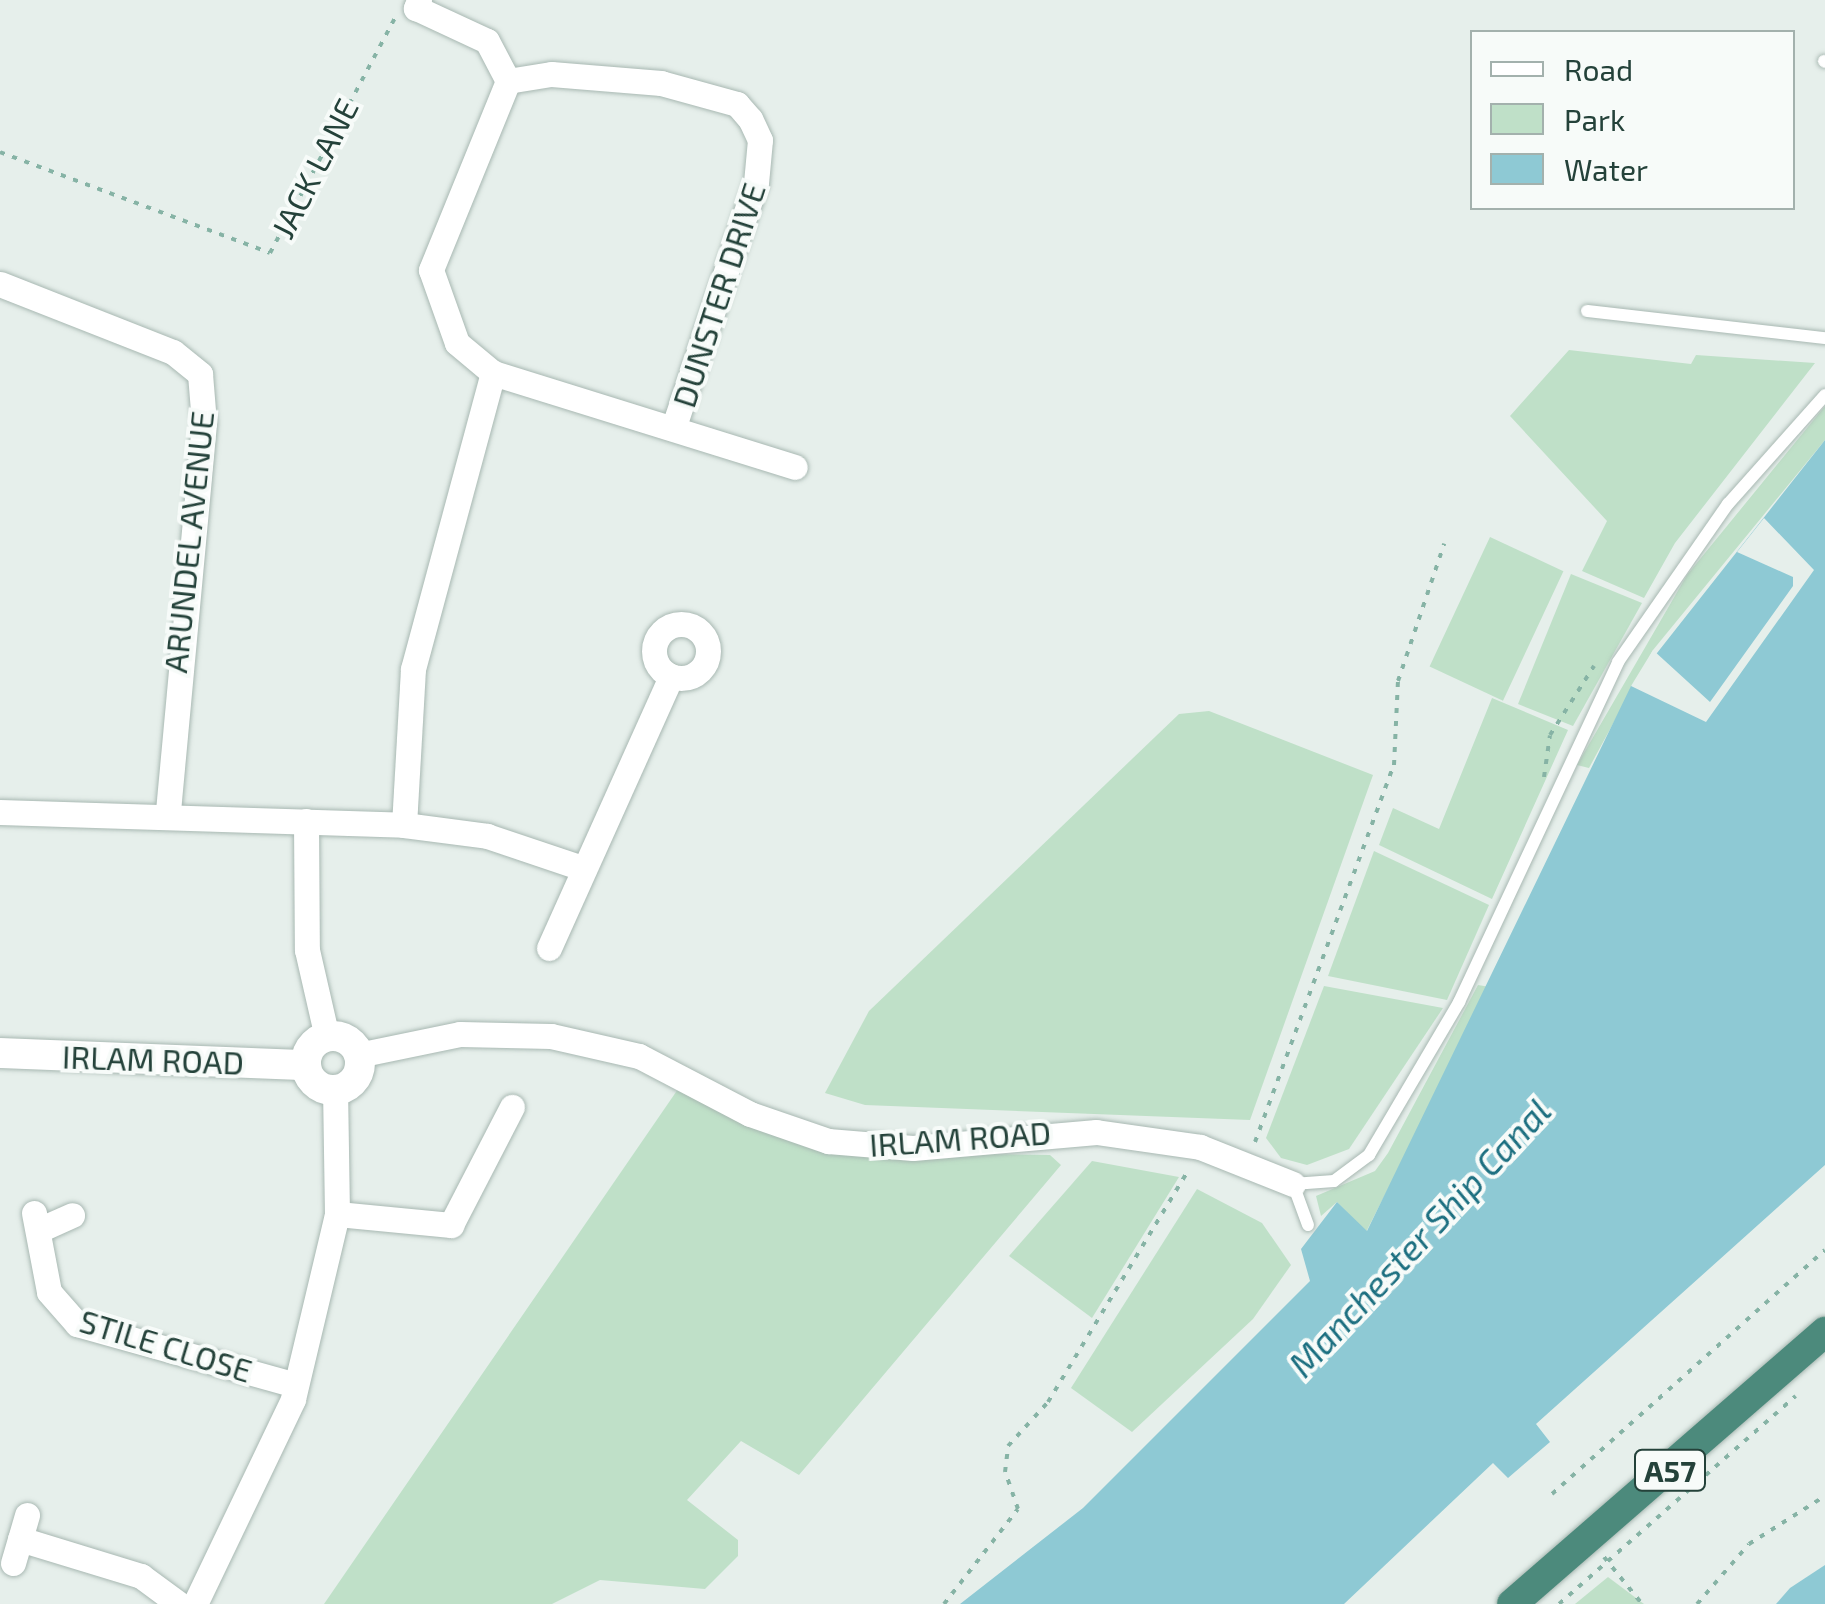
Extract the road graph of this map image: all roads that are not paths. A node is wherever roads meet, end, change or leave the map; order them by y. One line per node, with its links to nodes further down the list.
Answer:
1 (418, 4): 2 (street)
2 (508, 80): 6 (street, DUNSTER DRIVE); 8 (street, DUNSTER DRIVE)
3 (0, 284): 11 (street, ARUNDEL AVENUE)
4 (1587, 312): 5 (lane)
5 (1825, 338)
6 (493, 373): 8 (street, DUNSTER DRIVE); 14 (street)
7 (1825, 395): 24 (lane)
8 (674, 426): 9 (street, DUNSTER DRIVE)
9 (795, 467)
10 (671, 676): 15 (street)
11 (168, 811): 12 (street); 13 (street)
12 (0, 812)
13 (306, 820): 14 (street); 17 (street)
14 (404, 825): 15 (street)
15 (582, 868): 16 (street)
16 (561, 938)
17 (327, 1036): 19 (street); 21 (street)
18 (0, 1054): 20 (street); 21 (street, IRLAM ROAD)
19 (358, 1055): 22 (street); 24 (street, IRLAM ROAD)
20 (0, 1062)
21 (305, 1065): 22 (street)
22 (335, 1090): 26 (street)
23 (512, 1107): 26 (street)
24 (1293, 1184): 27 (lane)
25 (72, 1214): 29 (street, STILE CLOSE)
26 (337, 1214): 29 (street)
27 (1308, 1225)
28 (1825, 1332): 33 (highway, A57)
29 (296, 1385): 32 (street)
30 (20, 1539): 31 (street)
31 (179, 1604)
32 (195, 1604)
33 (1512, 1604)

